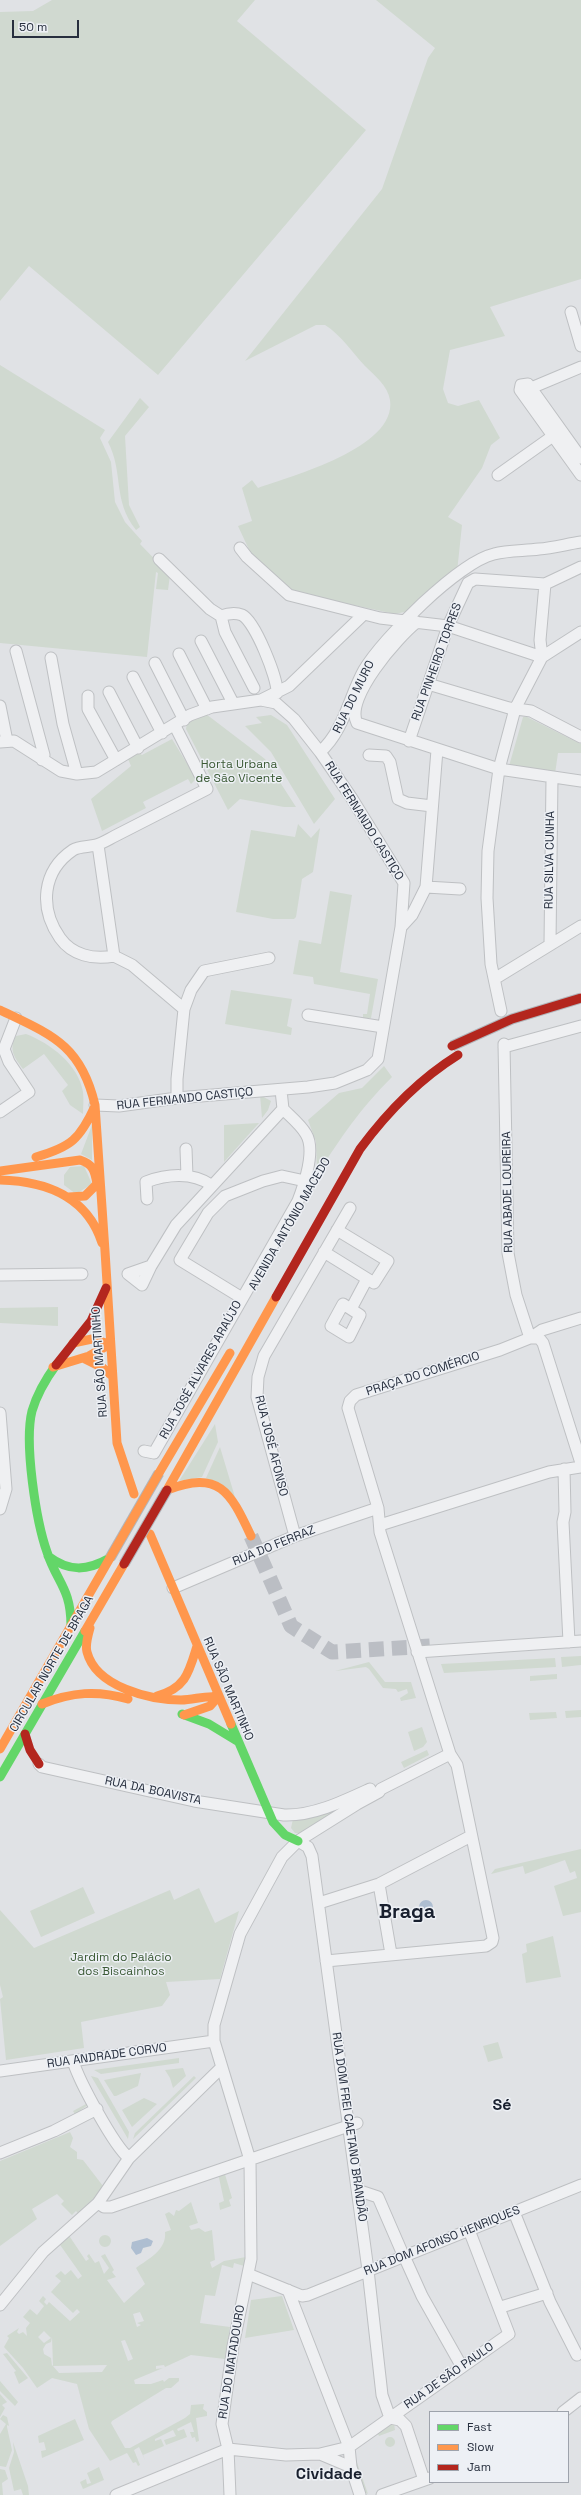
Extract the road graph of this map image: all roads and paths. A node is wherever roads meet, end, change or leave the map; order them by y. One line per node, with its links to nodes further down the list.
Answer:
1 (571, 312): 2 (street)
2 (581, 346)
3 (581, 367): 4 (street)
4 (532, 388): 5 (street); 6 (street)
5 (553, 436): 7 (street); 8 (street)
6 (581, 458)
7 (498, 475)
8 (581, 475)
9 (581, 542): 16 (street, RUA DO MURO)
10 (240, 548): 14 (street)
11 (159, 559): 15 (street)
12 (581, 567): 13 (street, RUA PINHEIRO TORRES)
13 (545, 584): 18 (street, RUA PINHEIRO TORRES); 23 (street)
14 (364, 614): 16 (street); 31 (street)
15 (221, 616): 28 (street); 31 (street)
16 (406, 620): 17 (street); 43 (street, RUA DO MURO)
17 (417, 622): 18 (street); 39 (street)
18 (448, 626): 23 (street); 27 (street, RUA PINHEIRO TORRES)
19 (581, 632): 23 (street)
20 (201, 642): 32 (street)
21 (16, 651): 45 (street)
22 (179, 654): 34 (street)
23 (542, 657): 35 (street)
24 (51, 658): 48 (street)
25 (155, 663): 36 (street)
26 (133, 677): 37 (street)
27 (428, 684): 35 (street); 39 (street, RUA PINHEIRO TORRES)
28 (254, 688)
29 (108, 692): 41 (street)
30 (88, 696): 46 (street)
31 (276, 698): 32 (street); 43 (street, RUA FERNANDO CASTIÇO)
32 (233, 703): 34 (street)
33 (0, 706): 40 (street)
34 (207, 709): 36 (street)
35 (516, 709): 38 (street); 47 (street)
36 (180, 723): 37 (street); 52 (street)
37 (162, 734): 41 (street)
38 (581, 736)
39 (409, 741): 42 (street)
40 (4, 742): 45 (street)
41 (138, 748): 46 (street)
42 (437, 750): 47 (street); 51 (street)
43 (320, 752): 56 (street, RUA FERNANDO CASTIÇO)
44 (369, 755): 51 (street)
45 (42, 760): 48 (street)
46 (116, 760): 48 (street)
47 (499, 769): 49 (street); 60 (street)
48 (78, 774)
49 (552, 778): 50 (street); 57 (street, RUA SILVA CUNHA)
50 (581, 782)
51 (432, 806): 53 (street)
52 (98, 845): 58 (street); 58 (street)
53 (426, 887): 54 (street); 56 (street)
54 (460, 889)
55 (581, 926): 57 (street)
56 (400, 927): 68 (street, RUA FERNANDO CASTIÇO)
57 (550, 943): 60 (street)
58 (114, 956): 62 (street)
59 (269, 958): 62 (street)
60 (496, 978): 64 (street)
61 (581, 998): 70 (main road, bridge)
62 (184, 1009): 72 (street)
63 (0, 1010): 66 (main road)
64 (501, 1011)
65 (308, 1015): 68 (street)
66 (16, 1018): 73 (main road); 76 (street)
67 (581, 1026): 69 (street)
68 (383, 1027): 71 (street, RUA FERNANDO CASTIÇO)
69 (504, 1042): 103 (street, RUA ABADE LOUREIRA); 117 (main road, AVENIDA ANTÓNIO MACEDO)
70 (448, 1048)
71 (281, 1090): 72 (street, RUA FERNANDO CASTIÇO); 75 (street)
72 (177, 1098): 74 (street, RUA FERNANDO CASTIÇO)
73 (95, 1105): 74 (street, RUA FERNANDO CASTIÇO); 77 (main road)
74 (119, 1106): 77 (street)
75 (283, 1109): 85 (street, RUA JOSÉ ALVARES ARAÚJO); 87 (street)
76 (0, 1112)
77 (94, 1120): 79 (main road); 80 (main road); 81 (main road); 91 (main road, RUA SÃO MARTINHO)
78 (186, 1149): 83 (street)
79 (69, 1161): 81 (main road); 82 (main road); 88 (main road)
80 (0, 1168)
81 (95, 1170): 86 (main road)
82 (0, 1172)
83 (187, 1176): 87 (street); 89 (street)
84 (0, 1180): 88 (main road)
85 (305, 1181): 100 (street, RUA JOSÉ ALVARES ARAÚJO); 100 (street)
86 (97, 1184): 88 (main road); 91 (main road, RUA SÃO MARTINHO)
87 (211, 1185): 95 (street)
88 (66, 1195): 93 (main road)
89 (147, 1199)
90 (350, 1208): 92 (street, RUA JOSÉ AFONSO)
91 (104, 1227): 93 (main road, RUA SÃO MARTINHO)
92 (337, 1230): 94 (street, RUA JOSÉ AFONSO); 98 (street)
93 (105, 1251): 99 (main road, RUA SÃO MARTINHO)
94 (324, 1252): 98 (street); 124 (street, RUA JOSÉ AFONSO)
95 (151, 1266)
96 (82, 1274): 97 (street)
97 (0, 1275)
98 (367, 1279): 101 (street)
99 (106, 1288): 105 (main road); 106 (main road, RUA SÃO MARTINHO)
100 (242, 1298): 113 (street, RUA JOSÉ ALVARES ARAÚJO)
101 (351, 1309)
102 (581, 1318): 103 (street, PRAÇA DO COMÉRCIO)
103 (530, 1338): 114 (street); 119 (street, PRAÇA DO COMÉRCIO)
104 (237, 1341): 126 (main road, bridge)
105 (73, 1343): 106 (main road); 107 (main road)
106 (110, 1344): 108 (main road); 111 (main road, RUA SÃO MARTINHO)
107 (63, 1354): 109 (main road); 110 (main road)
108 (85, 1359): 109 (main road); 111 (main road)
109 (74, 1360): 110 (main road)
110 (53, 1367): 125 (main road)
111 (112, 1376): 118 (main road, RUA SÃO MARTINHO)
112 (0, 1412): 120 (street)
113 (144, 1451)
114 (581, 1463)
115 (581, 1467): 116 (street)
116 (564, 1469): 121 (street); 132 (street)
117 (167, 1490): 123 (main road); 127 (main road, AVENIDA ANTÓNIO MACEDO, bridge)
118 (134, 1494)
119 (378, 1508): 121 (street, PRAÇA DO COMÉRCIO); 124 (street, RUA DO FERRAZ)
120 (0, 1509)
121 (380, 1525): 134 (street, PRAÇA DO COMÉRCIO)
122 (150, 1534): 128 (main road, RUA SÃO MARTINHO)
123 (251, 1536)
124 (295, 1536): 128 (street, RUA DO FERRAZ)
125 (48, 1555): 126 (main road); 130 (main road)
126 (110, 1558): 130 (main road, CIRCULAR NORTE DE BRAGA)
127 (124, 1564): 129 (main road, CIRCULAR NORTE DE BRAGA)
128 (173, 1588): 133 (main road, RUA SÃO MARTINHO)
129 (92, 1621): 135 (main road); 137 (main road, CIRCULAR NORTE DE BRAGA)
130 (71, 1626): 141 (main road, CIRCULAR NORTE DE BRAGA)
131 (581, 1641): 132 (street)
132 (569, 1642): 134 (street)
133 (197, 1646): 135 (main road); 136 (main road, RUA SÃO MARTINHO)
134 (417, 1652): 142 (street, PRAÇA DO COMÉRCIO)
135 (153, 1696): 136 (main road)
136 (218, 1697): 140 (main road, RUA SÃO MARTINHO); 140 (main road)
137 (42, 1704): 138 (main road); 139 (main road, CIRCULAR NORTE DE BRAGA)
138 (156, 1708)
139 (25, 1734): 143 (main road); 144 (main road, CIRCULAR NORTE DE BRAGA)
140 (236, 1741): 146 (main road, RUA SÃO MARTINHO)
141 (0, 1749)
142 (450, 1754): 145 (street); 147 (street, PRAÇA DO COMÉRCIO)
143 (39, 1764): 146 (street, RUA DA BOAVISTA)
144 (0, 1777)
145 (381, 1789): 146 (street, RUA DA BOAVISTA); 148 (street, RUA DO MATADOURO)
146 (270, 1813): 148 (main road, RUA SÃO MARTINHO)
147 (471, 1836): 149 (street); 151 (street, PRAÇA DO COMÉRCIO)
148 (298, 1841): 150 (street, RUA DOM FREI CAETANO BRANDÃO); 153 (street, RUA DO MATADOURO)
149 (379, 1884): 150 (street); 151 (street)
150 (319, 1903): 152 (street, RUA DOM FREI CAETANO BRANDÃO)
151 (391, 1954): 152 (street)
152 (326, 1961): 158 (street, RUA DOM FREI CAETANO BRANDÃO)
153 (214, 2041): 154 (street, RUA ANDRADE CORVO); 155 (street, RUA DO MATADOURO)
154 (73, 2061): 156 (street, RUA ANDRADE CORVO); 157 (street)
155 (221, 2068): 160 (street); 161 (street, RUA DO MATADOURO)
156 (0, 2071)
157 (97, 2109): 159 (street); 160 (street)
158 (352, 2125): 161 (street); 168 (street, RUA DOM FREI CAETANO BRANDÃO)
159 (0, 2153)
160 (129, 2158): 164 (street)
161 (250, 2160): 164 (street); 169 (street, RUA DO MATADOURO)
162 (581, 2185): 165 (street, RUA DOM AFONSO HENRIQUES)
163 (363, 2192): 167 (street)
164 (98, 2203): 172 (street)
165 (514, 2212): 166 (street, RUA DOM AFONSO HENRIQUES); 171 (street)
166 (469, 2230): 167 (street, RUA DOM AFONSO HENRIQUES); 173 (street)
167 (402, 2253): 168 (street, RUA DOM AFONSO HENRIQUES); 175 (street)
168 (368, 2270): 170 (street, RUA DOM AFONSO HENRIQUES); 178 (street, RUA DOM FREI CAETANO BRANDÃO)
169 (248, 2274): 170 (street); 180 (street, RUA DO MATADOURO)
170 (288, 2290): 179 (street)
171 (547, 2293): 173 (street); 174 (street)
172 (0, 2305)
173 (500, 2307): 175 (street, RUA DE SÃO PAULO)
174 (579, 2359)
175 (462, 2367): 178 (street, RUA DE SÃO PAULO)
176 (581, 2398): 177 (street)
177 (563, 2411)
178 (390, 2418): 179 (street, RUA DE SÃO PAULO); 183 (street)
179 (349, 2447): 181 (street); 182 (street)
180 (228, 2449): 181 (street); 184 (street); 185 (street, RUA DO MATADOURO)
181 (320, 2454): 182 (street)
182 (351, 2467): 186 (street)
183 (427, 2479): 187 (street)
184 (116, 2495)
185 (230, 2495)
186 (360, 2495)
187 (382, 2495)

